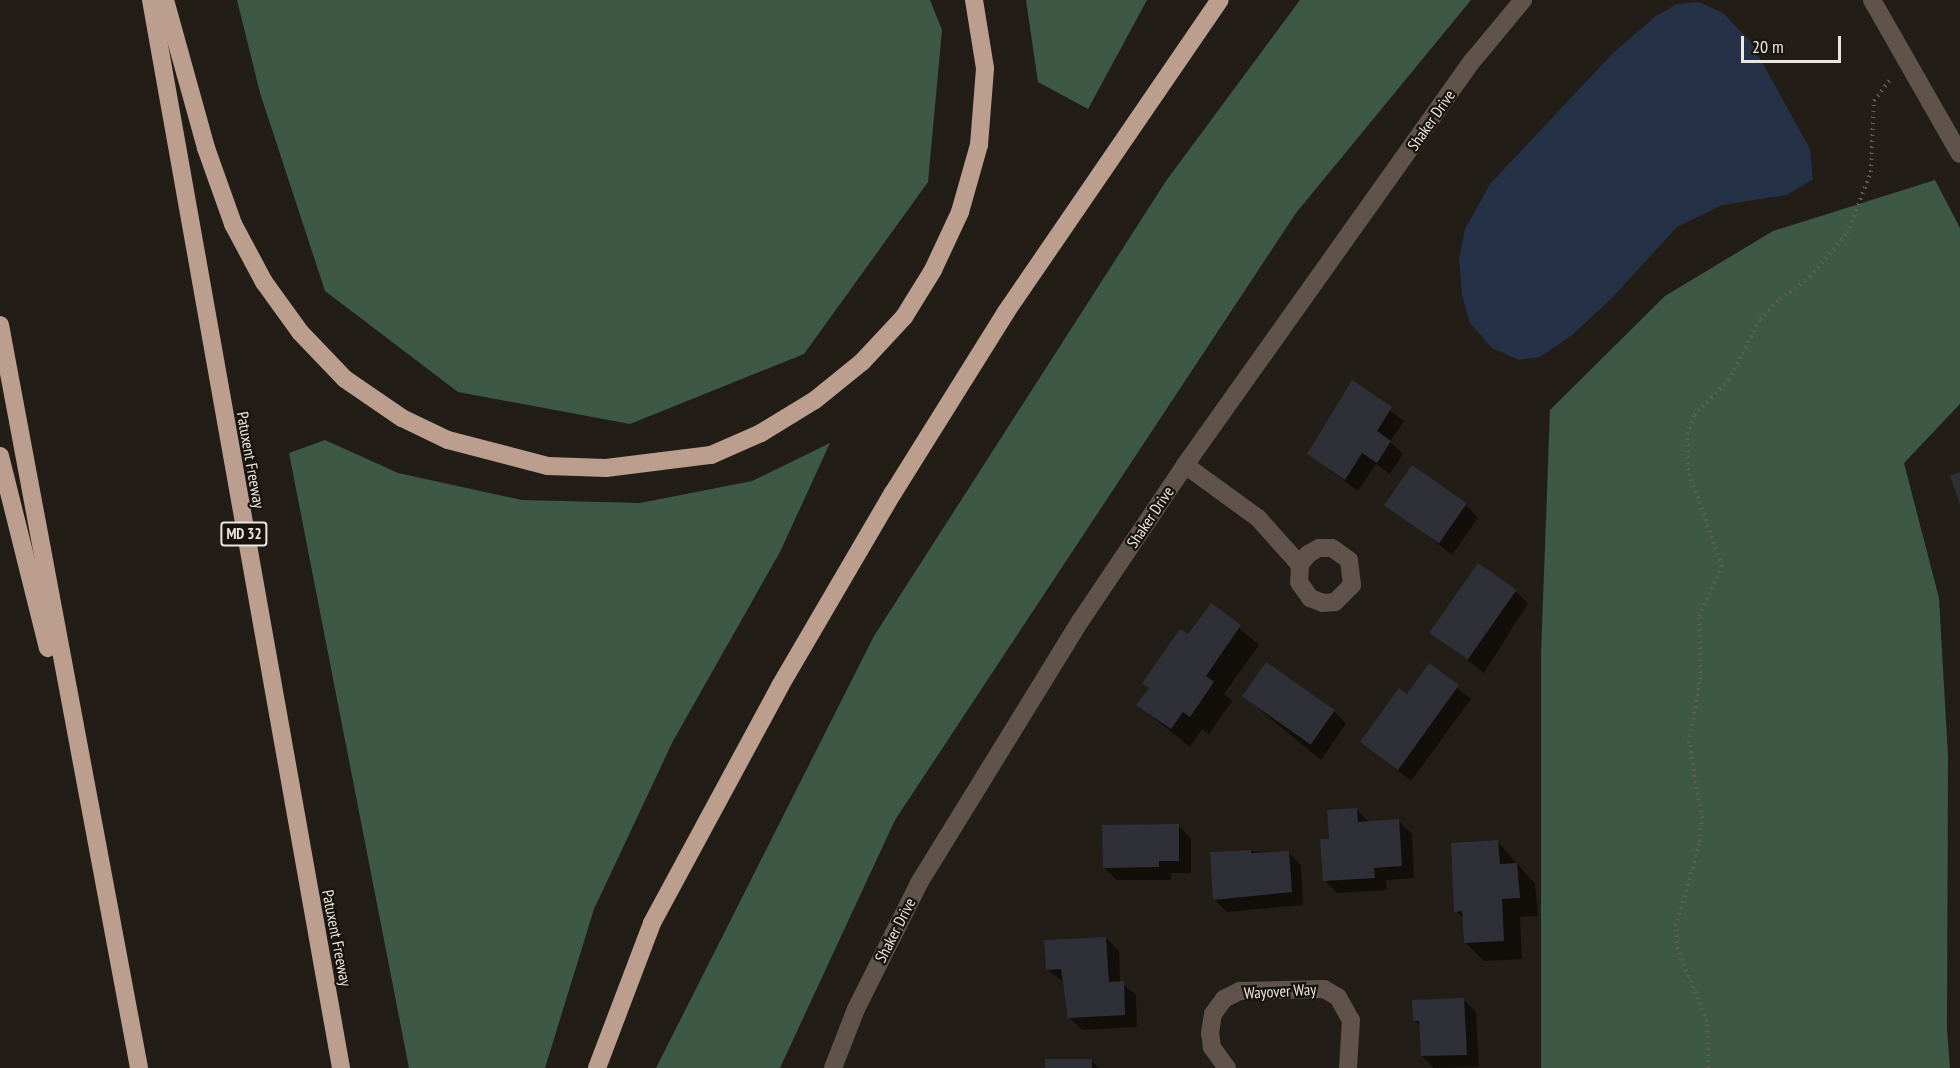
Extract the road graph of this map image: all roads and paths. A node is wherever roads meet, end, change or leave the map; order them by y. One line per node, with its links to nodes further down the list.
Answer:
1 (151, 0): 15 (highway, Patuxent Freeway / MD 32)
2 (165, 0): 3 (highway)
3 (974, 0)
4 (1220, 0): 16 (highway)
5 (1523, 0): 11 (street, Shaker Drive)
6 (1872, 0): 7 (street)
7 (1909, 67): 8 (street); 20 (path)
8 (1960, 154)
9 (0, 325): 13 (highway)
10 (0, 456): 13 (highway)
11 (1185, 465): 12 (street); 17 (street, Shaker Drive)
12 (1300, 565)
13 (90, 813): 14 (highway)
14 (139, 1068)
15 (341, 1068)
16 (597, 1068)
17 (833, 1068)
18 (1227, 1068): 19 (street, Wayover Way)
19 (1348, 1068)
20 (1708, 1068)

